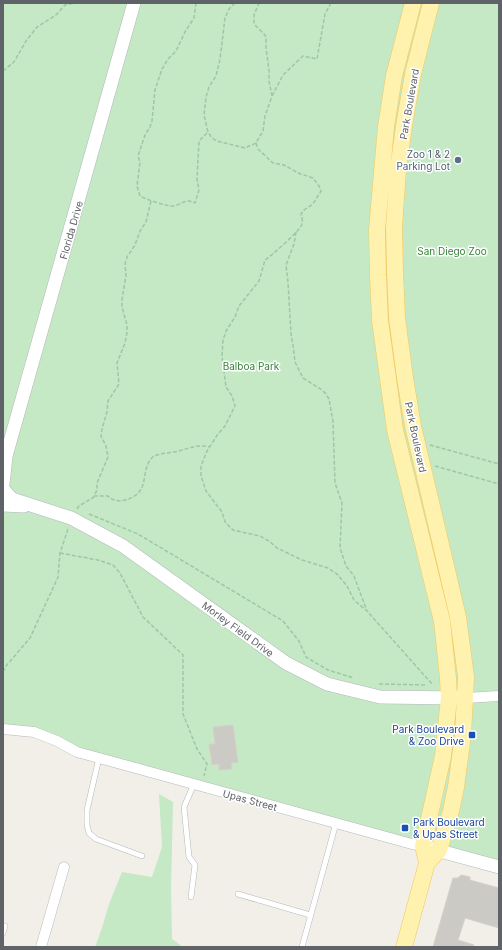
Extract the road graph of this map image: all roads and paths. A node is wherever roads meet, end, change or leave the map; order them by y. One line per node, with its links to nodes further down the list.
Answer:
1 (76, 3): 9 (path)
2 (134, 3): 19 (street, Florida Drive)
3 (196, 3): 15 (path)
4 (235, 3): 13 (path)
5 (259, 3): 12 (path)
6 (331, 3): 12 (path)
7 (413, 3): 34 (main road, Park Boulevard)
8 (431, 3): 35 (main road, Park Boulevard)
9 (8, 67): 10 (path); 11 (path)
10 (3, 68)
11 (3, 71)
12 (272, 96): 14 (path)
13 (208, 132): 14 (path); 15 (path)
14 (256, 143): 16 (path)
15 (151, 201): 24 (path)
16 (296, 232): 18 (path); 29 (path)
17 (428, 444): 20 (path)
18 (210, 447): 24 (path); 29 (path)
19 (5, 458): 23 (street, Florida Drive)
20 (499, 464)
21 (433, 466): 22 (path)
22 (499, 484)
23 (3, 491): 26 (street, Morley Field Drive)
24 (94, 496): 27 (path)
25 (3, 505): 26 (street, Morley Field Drive)
26 (29, 505): 27 (street, Morley Field Drive)
27 (73, 515): 28 (path); 31 (path); 34 (street, Morley Field Drive)
28 (60, 553): 30 (path); 38 (path)
29 (367, 611): 32 (path)
30 (3, 672)
31 (358, 679)
32 (374, 684)
33 (499, 696): 35 (street)
34 (449, 698): 35 (street, Morley Field Drive); 40 (main road, Park Boulevard)
35 (465, 698): 41 (main road, Park Boulevard)
36 (3, 729): 37 (street, Upas Street)
37 (99, 758): 38 (street, Upas Street); 42 (lane)
38 (198, 786): 39 (street, Upas Street); 47 (lane)
39 (336, 823): 40 (street, Upas Street); 48 (lane)
40 (423, 846): 41 (street, Upas Street); 43 (main road, Park Boulevard)
41 (439, 850): 43 (main road, Park Boulevard); 45 (street, Upas Street)
42 (142, 856)
43 (426, 863): 53 (main road, Park Boulevard)
44 (64, 867): 51 (street)
45 (499, 867)
46 (238, 894): 48 (lane)
47 (191, 897)
48 (310, 915): 52 (lane)
49 (6, 926): 50 (lane)
50 (3, 934)
51 (41, 947)
52 (302, 947)
53 (404, 947)

